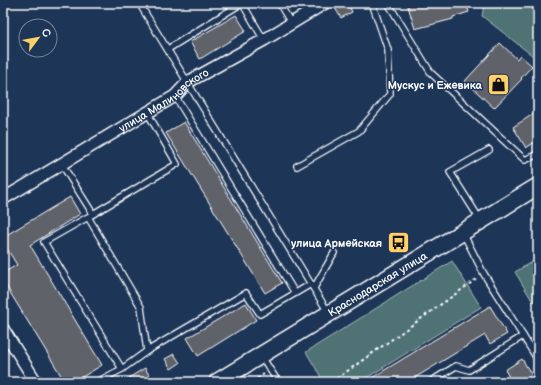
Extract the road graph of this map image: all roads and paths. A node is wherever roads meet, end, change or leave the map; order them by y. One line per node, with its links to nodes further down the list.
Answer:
1 (139, 3): 8 (lane)
2 (279, 3): 6 (lane)
3 (325, 3): 6 (street, улица Малиновского)
4 (372, 3): 15 (lane)
5 (388, 3): 13 (lane)
6 (291, 23): 7 (street, улица Малиновского)
7 (264, 40): 8 (lane); 9 (street, улица Малиновского)
8 (168, 49): 9 (lane)
9 (188, 82): 10 (street, улица Малиновского); 23 (lane)
10 (175, 96): 11 (street, улица Малиновского); 24 (lane)
11 (147, 112): 14 (street, улица Малиновского); 18 (lane)
12 (489, 150): 19 (lane)
13 (538, 154)
14 (61, 163): 17 (street, улица Малиновского); 18 (lane)
15 (297, 166)
16 (538, 186): 19 (main road, Краснодарская улица)
17 (3, 199)
18 (90, 215): 30 (lane); 33 (lane)
19 (481, 221): 20 (main road, Краснодарская улица)
20 (462, 232): 22 (lane); 25 (main road, Краснодарская улица)
21 (334, 253): 23 (lane)
22 (484, 274): 27 (lane); 40 (path)
23 (312, 286): 24 (lane); 25 (lane)
24 (295, 293): 30 (lane)
25 (329, 314): 31 (main road, Краснодарская улица)
26 (3, 329): 28 (street)
27 (523, 336): 29 (lane); 41 (lane)
28 (7, 344): 35 (street)
29 (535, 349): 32 (lane)
30 (147, 351): 33 (lane)
31 (261, 355): 34 (lane); 37 (main road, Краснодарская улица)
32 (538, 360)
33 (122, 369): 36 (lane)
34 (270, 370): 38 (path); 39 (lane)
35 (36, 382)
36 (97, 382)
37 (217, 382)
38 (252, 382)
39 (278, 382)
40 (332, 382)
41 (430, 382)

